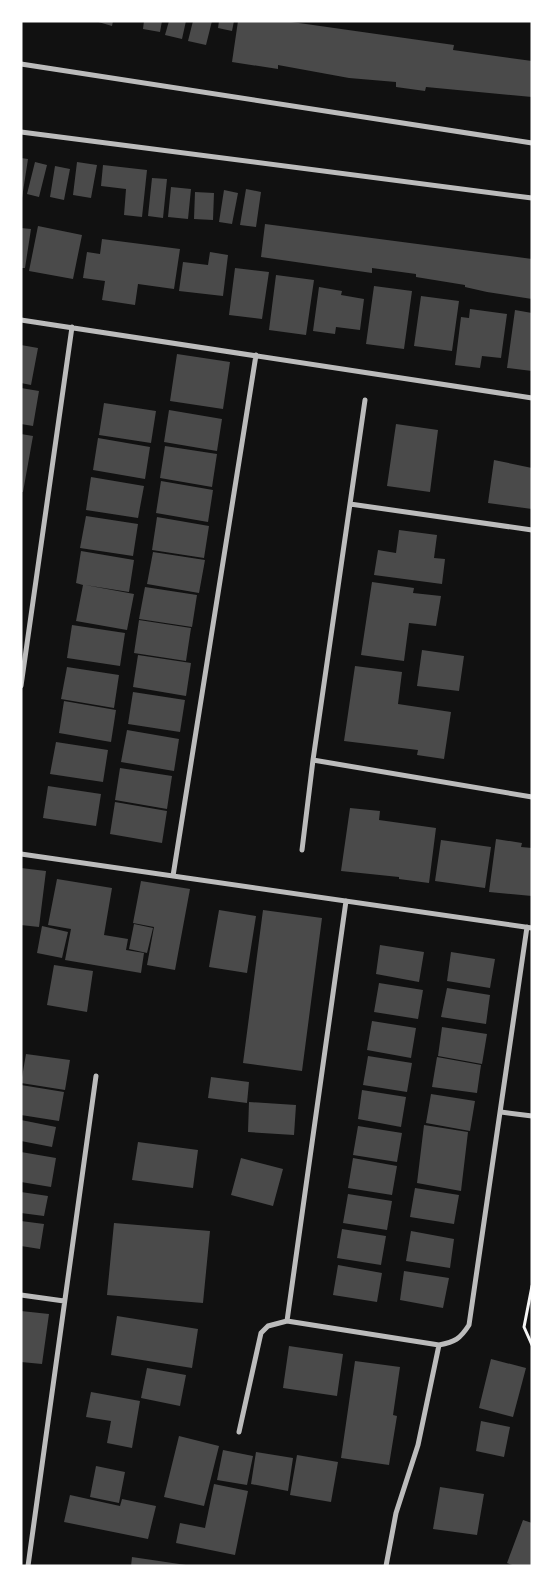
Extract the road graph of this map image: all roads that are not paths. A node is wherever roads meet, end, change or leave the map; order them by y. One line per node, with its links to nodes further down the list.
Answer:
1 (21, 64): 3 (street)
2 (21, 132): 4 (street)
3 (532, 143)
4 (532, 198)
5 (21, 320): 6 (street)
6 (72, 327): 7 (street); 12 (street)
7 (256, 356): 8 (street); 17 (street)
8 (532, 398)
9 (365, 400): 10 (street)
10 (350, 504): 11 (street); 13 (street)
11 (532, 530)
12 (21, 686)
13 (313, 760): 14 (street); 15 (street)
14 (532, 797)
15 (302, 850)
16 (21, 854): 17 (street)
17 (173, 876): 18 (street)
18 (346, 901): 19 (street); 25 (street)
19 (529, 928): 21 (street)
20 (96, 1076): 24 (street)
21 (501, 1112): 22 (street); 26 (street)
22 (532, 1116)
23 (21, 1294): 24 (street)
24 (64, 1301): 28 (street)
25 (287, 1320): 26 (street); 27 (street)
26 (439, 1345): 29 (street)
27 (239, 1432)
28 (28, 1566)
29 (386, 1566)

